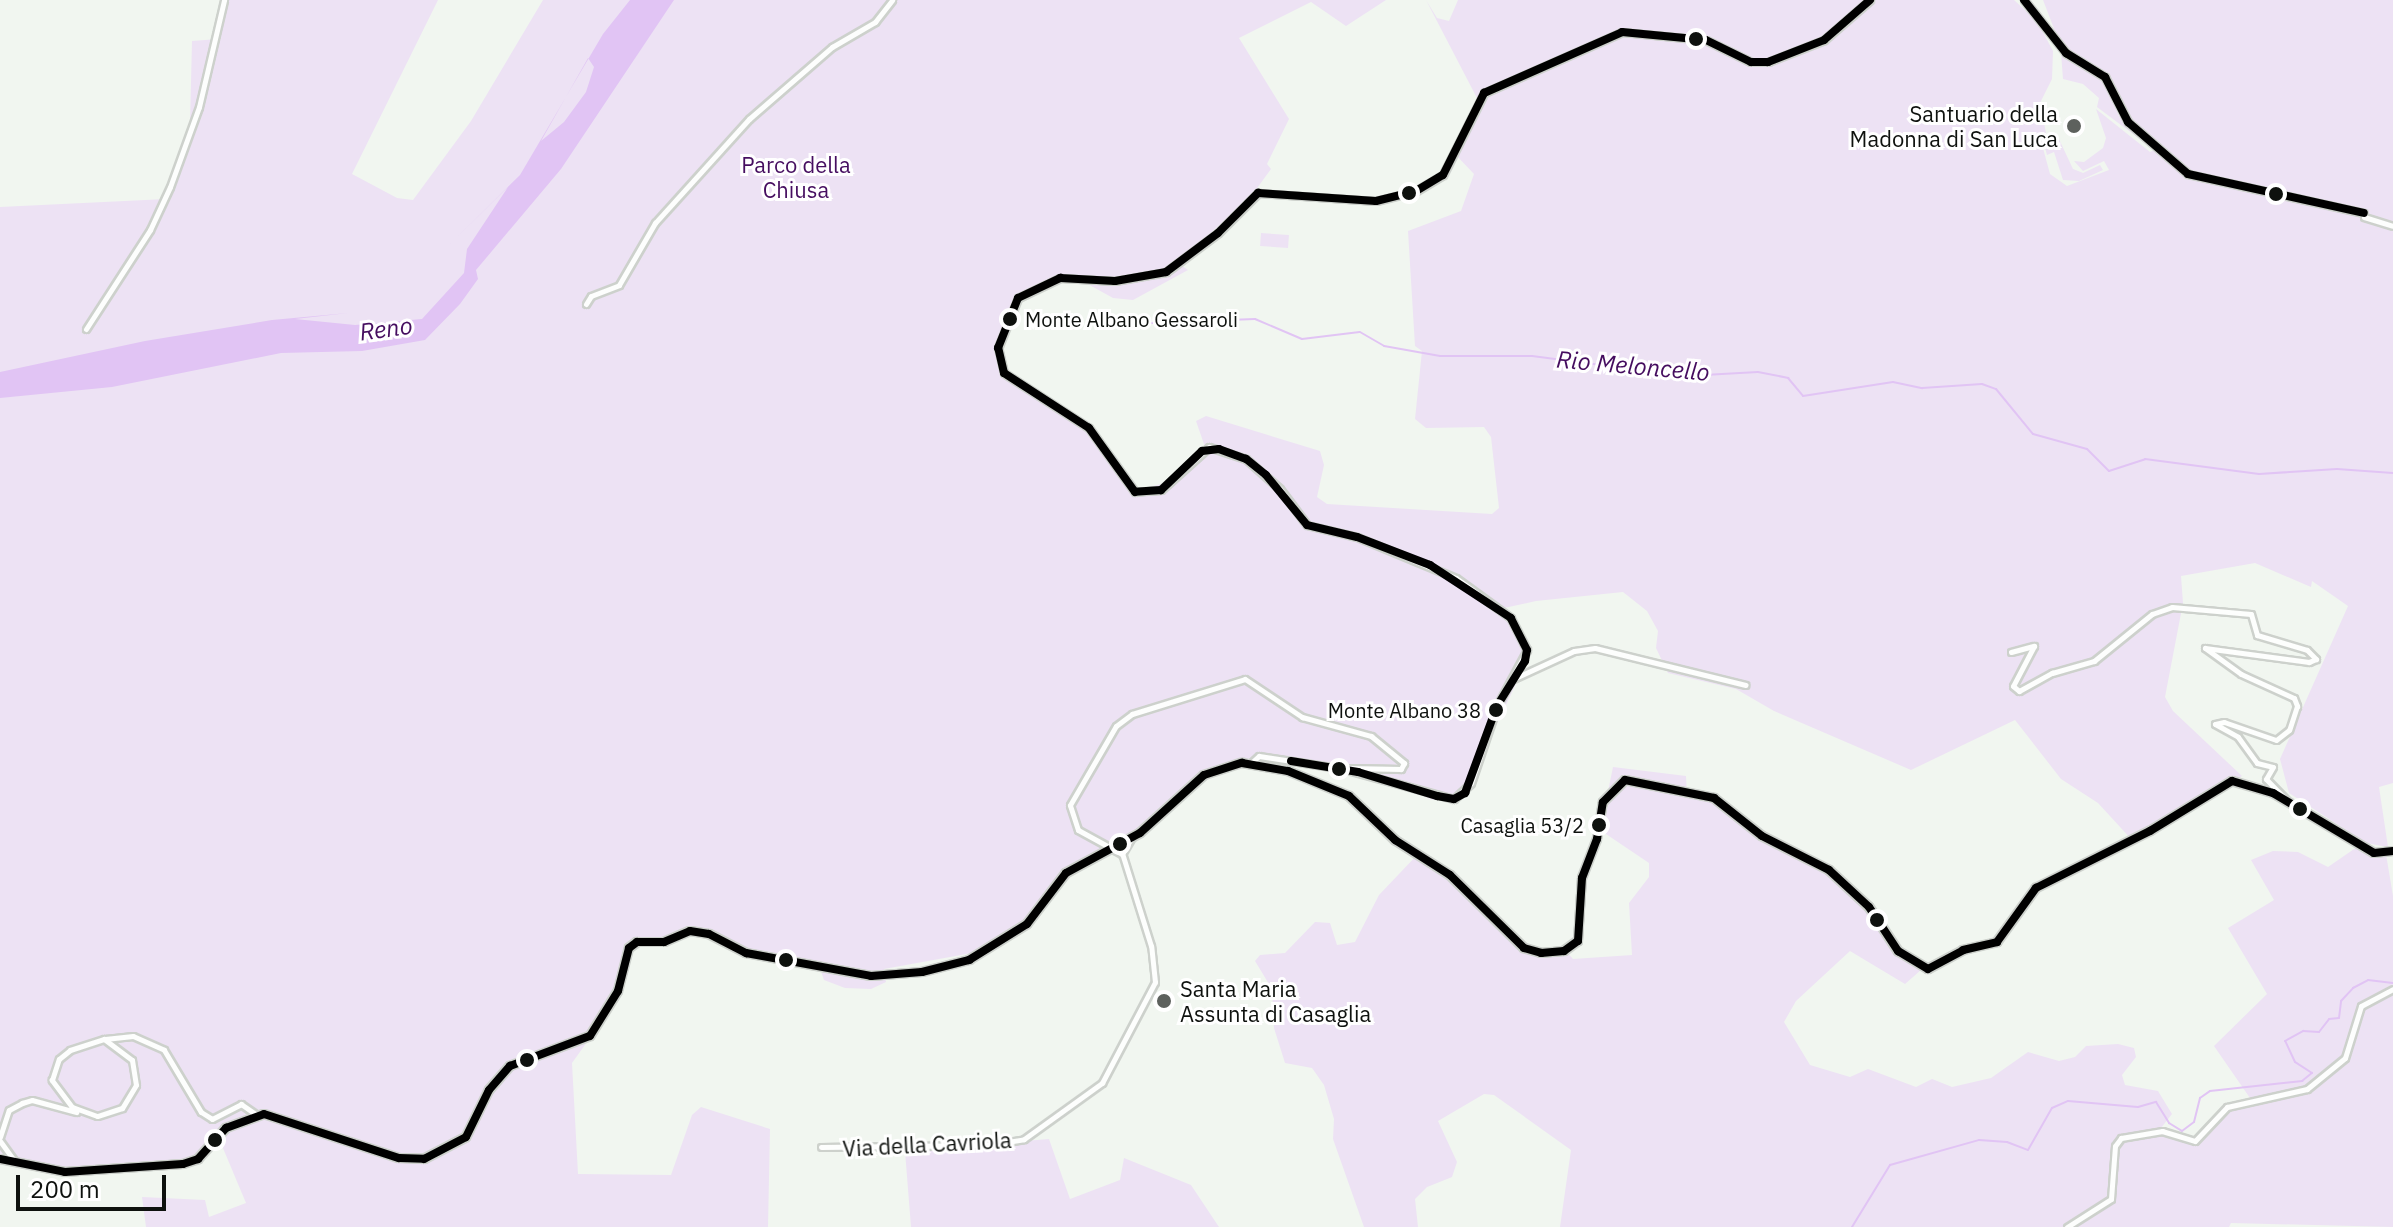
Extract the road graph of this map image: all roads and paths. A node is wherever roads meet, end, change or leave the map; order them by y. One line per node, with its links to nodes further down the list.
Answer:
1 (224, 0): 7 (street)
2 (892, 0): 6 (street)
3 (1870, 0): 9 (street)
4 (2025, 1): 5 (street)
5 (2393, 226)
6 (586, 304)
7 (86, 329)
8 (2011, 652): 13 (street)
9 (1512, 680): 10 (street); 12 (street)
10 (1746, 685)
11 (1250, 764): 12 (street); 13 (street); 14 (street)
12 (1344, 769): 16 (street)
13 (2286, 801): 17 (street)
14 (1133, 836): 15 (street); 18 (street)
15 (1118, 842): 16 (street); 18 (street, Via della Cavriola)
16 (1109, 849): 18 (street); 22 (street)
17 (2393, 851)
18 (1122, 854): 24 (street, Via della Cavriola)
19 (2393, 989): 27 (street)
20 (104, 1039): 21 (street); 21 (street); 22 (street)
21 (84, 1114): 23 (street)
22 (257, 1115): 26 (street)
23 (0, 1139): 26 (street)
24 (821, 1147)
25 (0, 1159): 26 (street)
26 (14, 1160)
27 (2067, 1227)

